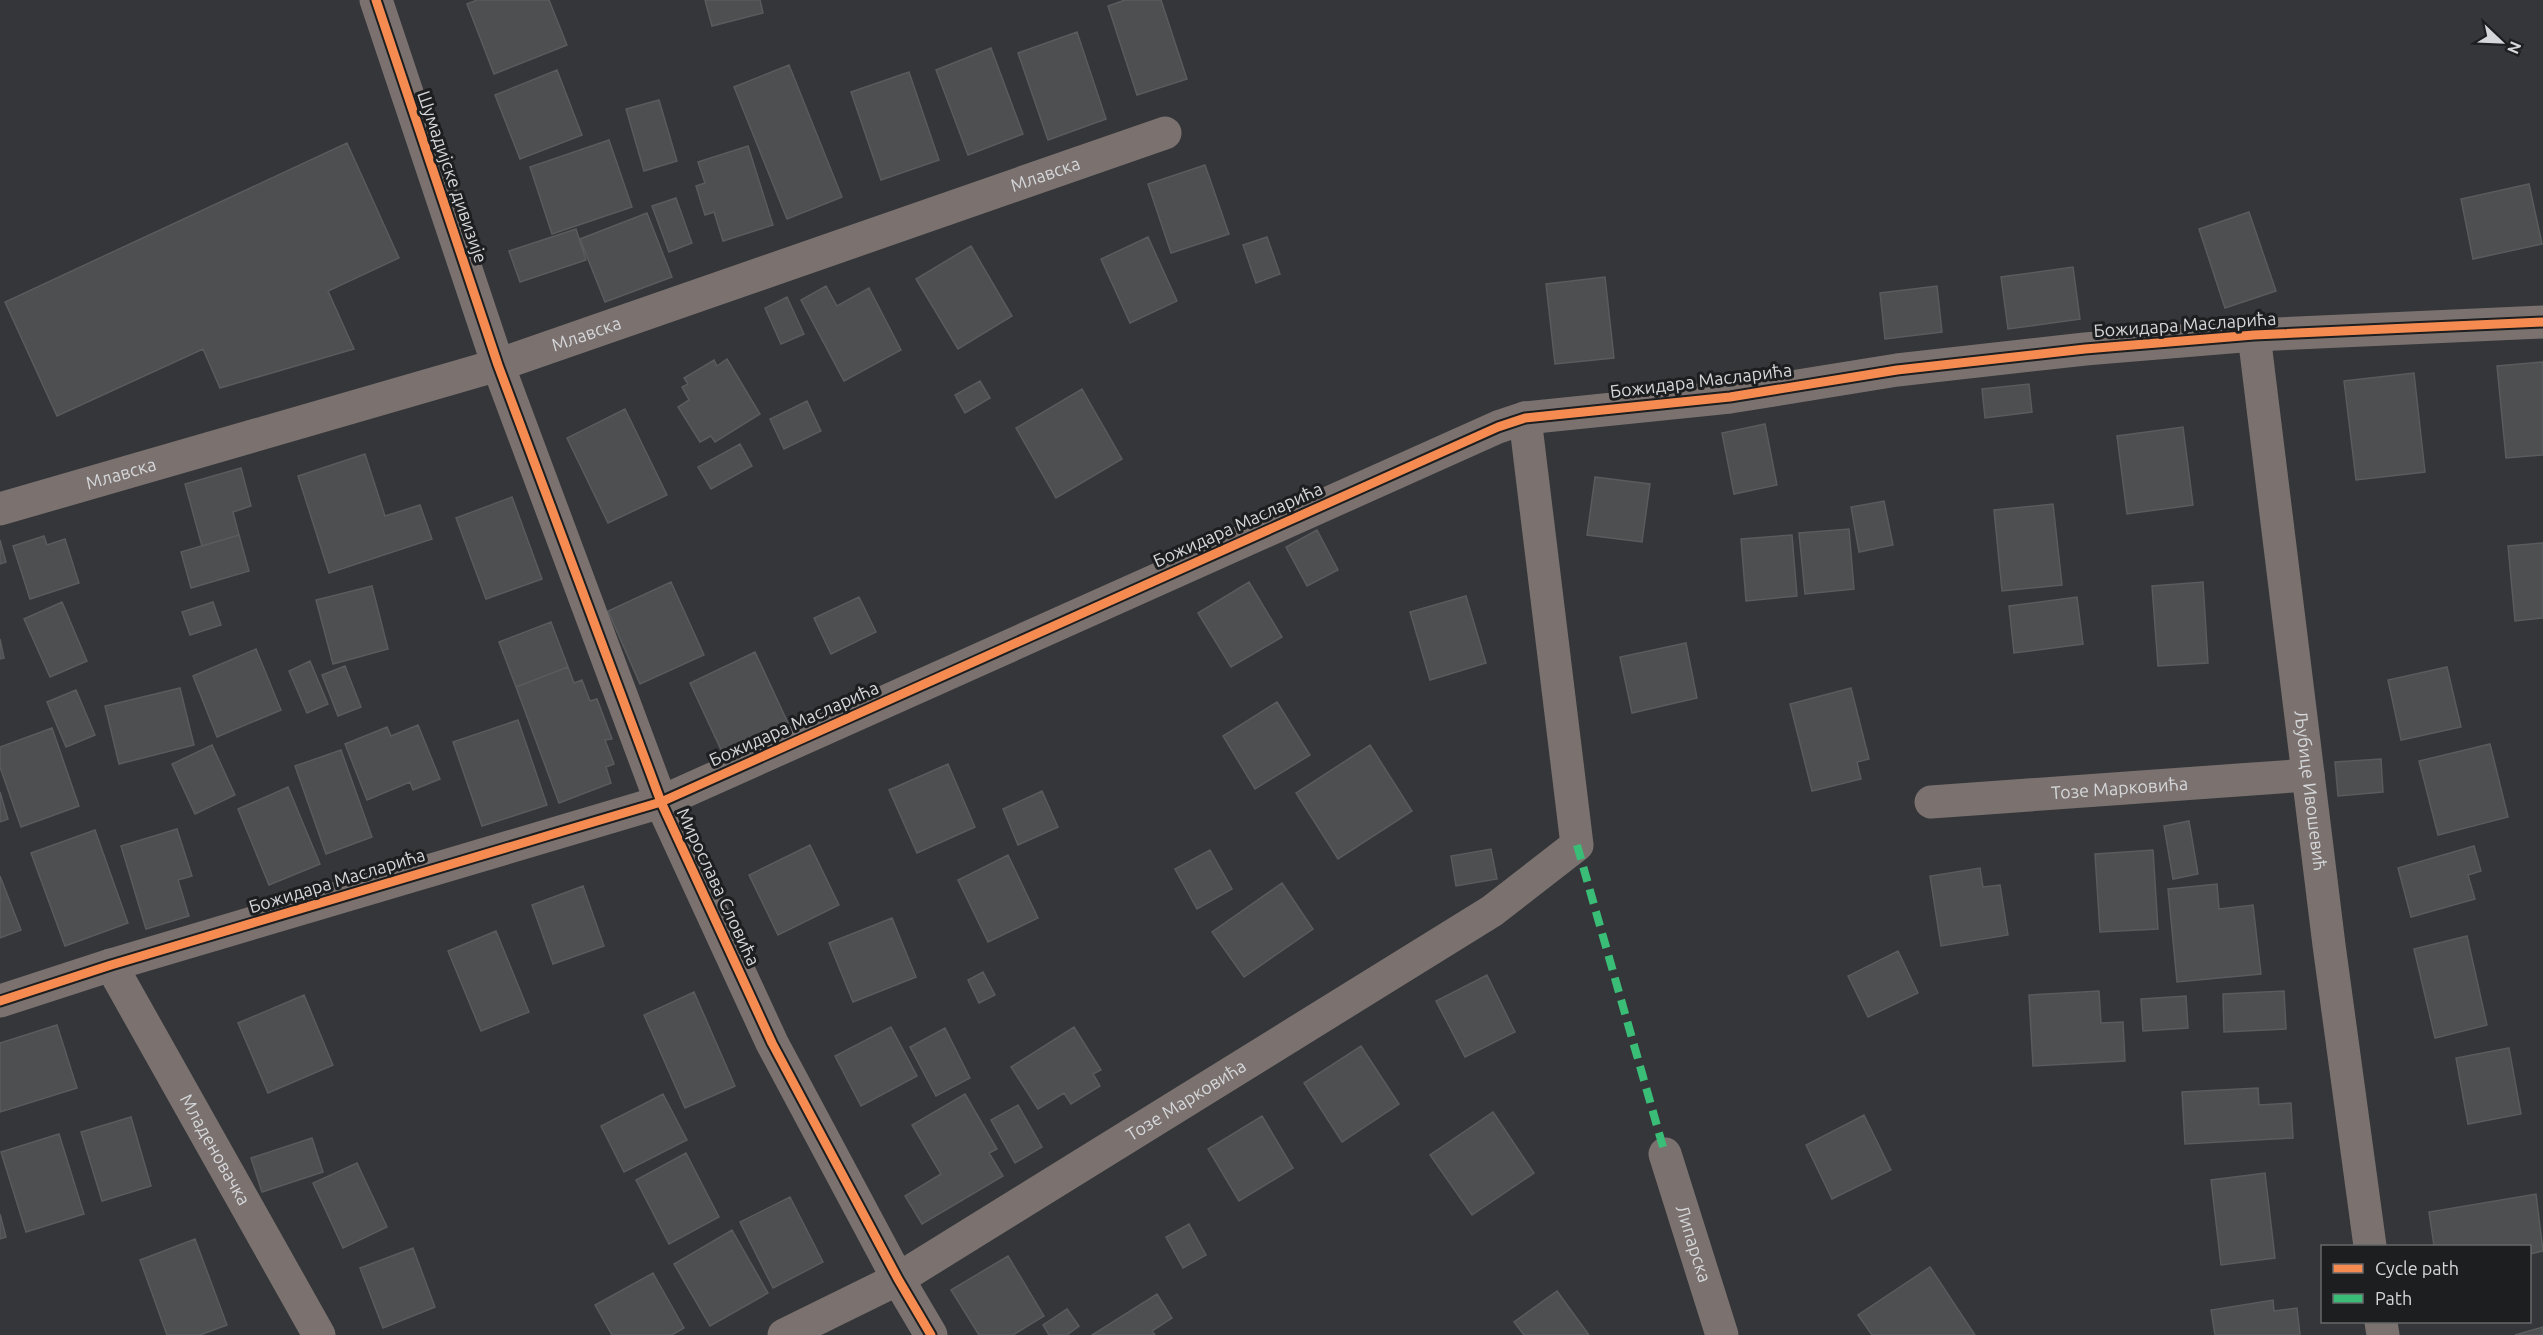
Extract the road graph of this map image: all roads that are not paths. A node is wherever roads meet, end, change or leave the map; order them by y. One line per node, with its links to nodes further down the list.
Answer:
1 (375, 0): 5 (street, Шумадијске дивизије)
2 (1165, 133): 5 (street, Млавска)
3 (2543, 322): 4 (street, Божидара Масларића)
4 (2254, 335): 6 (street, Божидара Масларића); 8 (street, Љубице Ивошевић)
5 (498, 365): 7 (street, Млавска); 9 (street, Мирослава Словића)
6 (1525, 418): 9 (street, Божидара Масларића); 15 (street, Тозе Марковића)
7 (0, 509)
8 (2308, 776): 10 (street, Тозе Марковића); 14 (street, Љубице Ивошевић)
9 (661, 802): 11 (street, Божидара Масларића); 15 (street, Мирослава Словића)
10 (1931, 802)
11 (111, 965): 12 (street, Божидара Масларића); 16 (street, Младеновачка)
12 (0, 1001)
13 (1665, 1154): 19 (street, Липарска)
14 (2370, 1245)
15 (898, 1279): 17 (street, Тозе Марковића); 18 (street, Мирослава Словића)
16 (319, 1335)
17 (784, 1335)
18 (931, 1335)
19 (1722, 1335)

